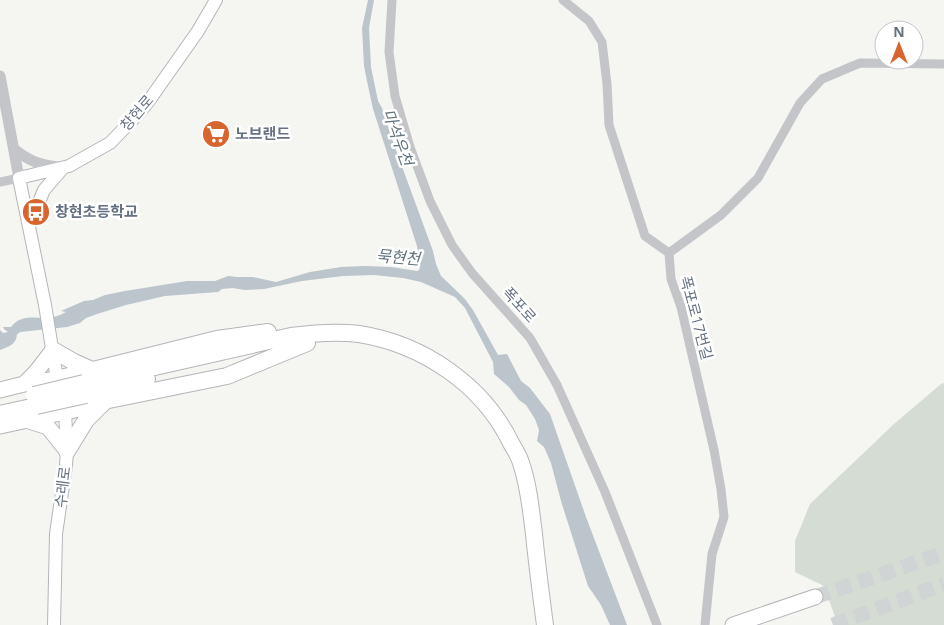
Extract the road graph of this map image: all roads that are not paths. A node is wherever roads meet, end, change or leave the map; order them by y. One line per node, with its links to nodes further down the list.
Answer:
1 (216, 0): 7 (main road, 창현로)
2 (392, 0): 29 (street, 폭포로)
3 (562, 0): 11 (street)
4 (944, 64): 11 (street)
5 (0, 76): 6 (street)
6 (14, 149): 7 (street); 8 (street)
7 (63, 168): 8 (main road, 창현로); 10 (main road)
8 (19, 178): 9 (street); 10 (main road)
9 (0, 182)
10 (29, 224): 13 (main road, 수레로)
11 (669, 253): 30 (street, 폭포로17번길)
12 (307, 343): 15 (highway); 18 (highway); 27 (highway)
13 (53, 350): 14 (main road, 수레로); 15 (highway); 17 (highway)
14 (57, 380): 15 (highway); 17 (highway); 20 (main road, 수레로)
15 (87, 382): 17 (highway, bridge); 28 (highway)
16 (0, 390): 17 (highway)
17 (31, 395): 19 (highway); 21 (highway)
18 (104, 401): 20 (highway); 24 (highway)
19 (0, 403)
20 (65, 412): 22 (highway); 24 (main road, 수레로)
21 (0, 414)
22 (28, 421): 23 (highway); 24 (highway)
23 (0, 426)
24 (66, 452): 26 (main road, 수레로)
25 (816, 598): 31 (highway)
26 (54, 625)
27 (535, 625)
28 (545, 625)
29 (657, 625)
30 (705, 625)
31 (733, 625)

